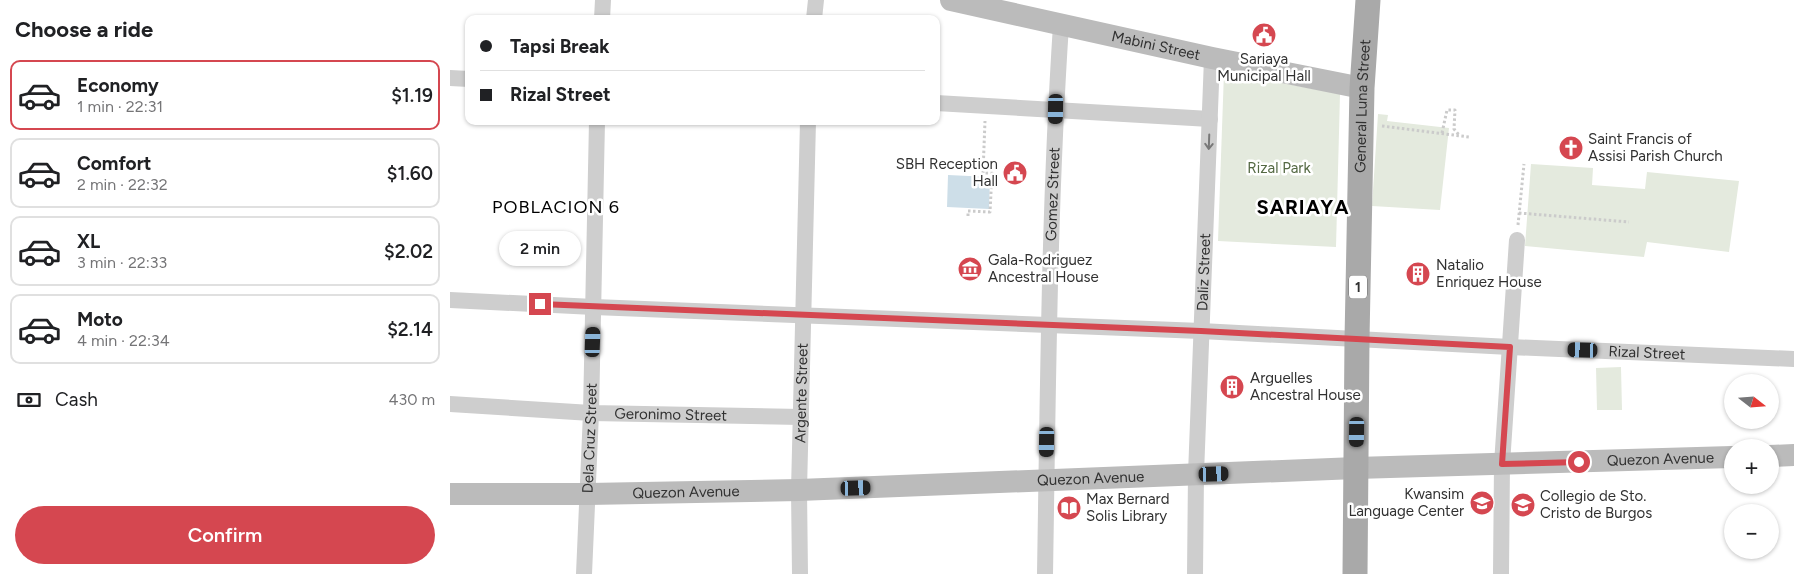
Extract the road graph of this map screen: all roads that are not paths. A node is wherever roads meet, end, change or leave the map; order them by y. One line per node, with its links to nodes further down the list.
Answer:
1 (603, 0): 5 (street)
2 (816, 0): 6 (street)
3 (951, 0): 7 (street, Mabini Street)
4 (1368, 0): 11 (main road, General Luna Street / 1)
5 (602, 15)
6 (814, 15)
7 (1062, 24): 8 (street, Mabini Street); 13 (street, Gomez Street)
8 (1212, 58): 11 (street, Mabini Street); 14 (street, Daliz Street)
9 (450, 78): 10 (street)
10 (465, 79)
11 (1362, 88): 23 (main road, General Luna Street / 1)
12 (940, 103): 13 (street)
13 (1056, 109): 14 (street); 21 (street, Gomez Street)
14 (1210, 119): 22 (street, Daliz Street, one-way to 22)
15 (597, 125): 19 (street, Dela Cruz Street)
16 (808, 125): 20 (street, Argente Street)
17 (1517, 240): 24 (street)
18 (450, 300): 19 (street, Rizal Street)
19 (594, 307): 20 (street, Rizal Street); 27 (street, Dela Cruz Street)
20 (804, 315): 21 (street, Rizal Street); 28 (street, Argente Street)
21 (1049, 325): 22 (street, Rizal Street); 35 (street, Gomez Street)
22 (1201, 331): 23 (street, Rizal Street); 34 (street, Daliz Street)
23 (1357, 338): 24 (street, Rizal Street); 33 (main road, General Luna Street / 1)
24 (1510, 347): 25 (street, Rizal Street); 32 (street)
25 (1794, 359)
26 (450, 404): 27 (street, Geronimo Street)
27 (591, 413): 28 (street, Geronimo Street); 38 (street, Dela Cruz Street)
28 (801, 417): 36 (street, Argente Street)
29 (1794, 455): 30 (street)
30 (1779, 456)
31 (1724, 457): 32 (street, Quezon Avenue)
32 (1502, 464): 33 (street, Quezon Avenue); 44 (street)
33 (1356, 468): 34 (street, Quezon Avenue); 43 (main road, General Luna Street / 1)
34 (1196, 474): 35 (street, Quezon Avenue); 42 (street, Daliz Street)
35 (1046, 480): 36 (street, Quezon Avenue); 41 (street, Gomez Street)
36 (799, 490): 38 (street, Quezon Avenue); 40 (street, Argente Street)
37 (450, 494): 38 (street, Quezon Avenue)
38 (588, 494): 39 (street, Dela Cruz Street)
39 (584, 574)
40 (800, 574)
41 (1045, 574)
42 (1195, 574)
43 (1355, 574)
44 (1502, 574)

